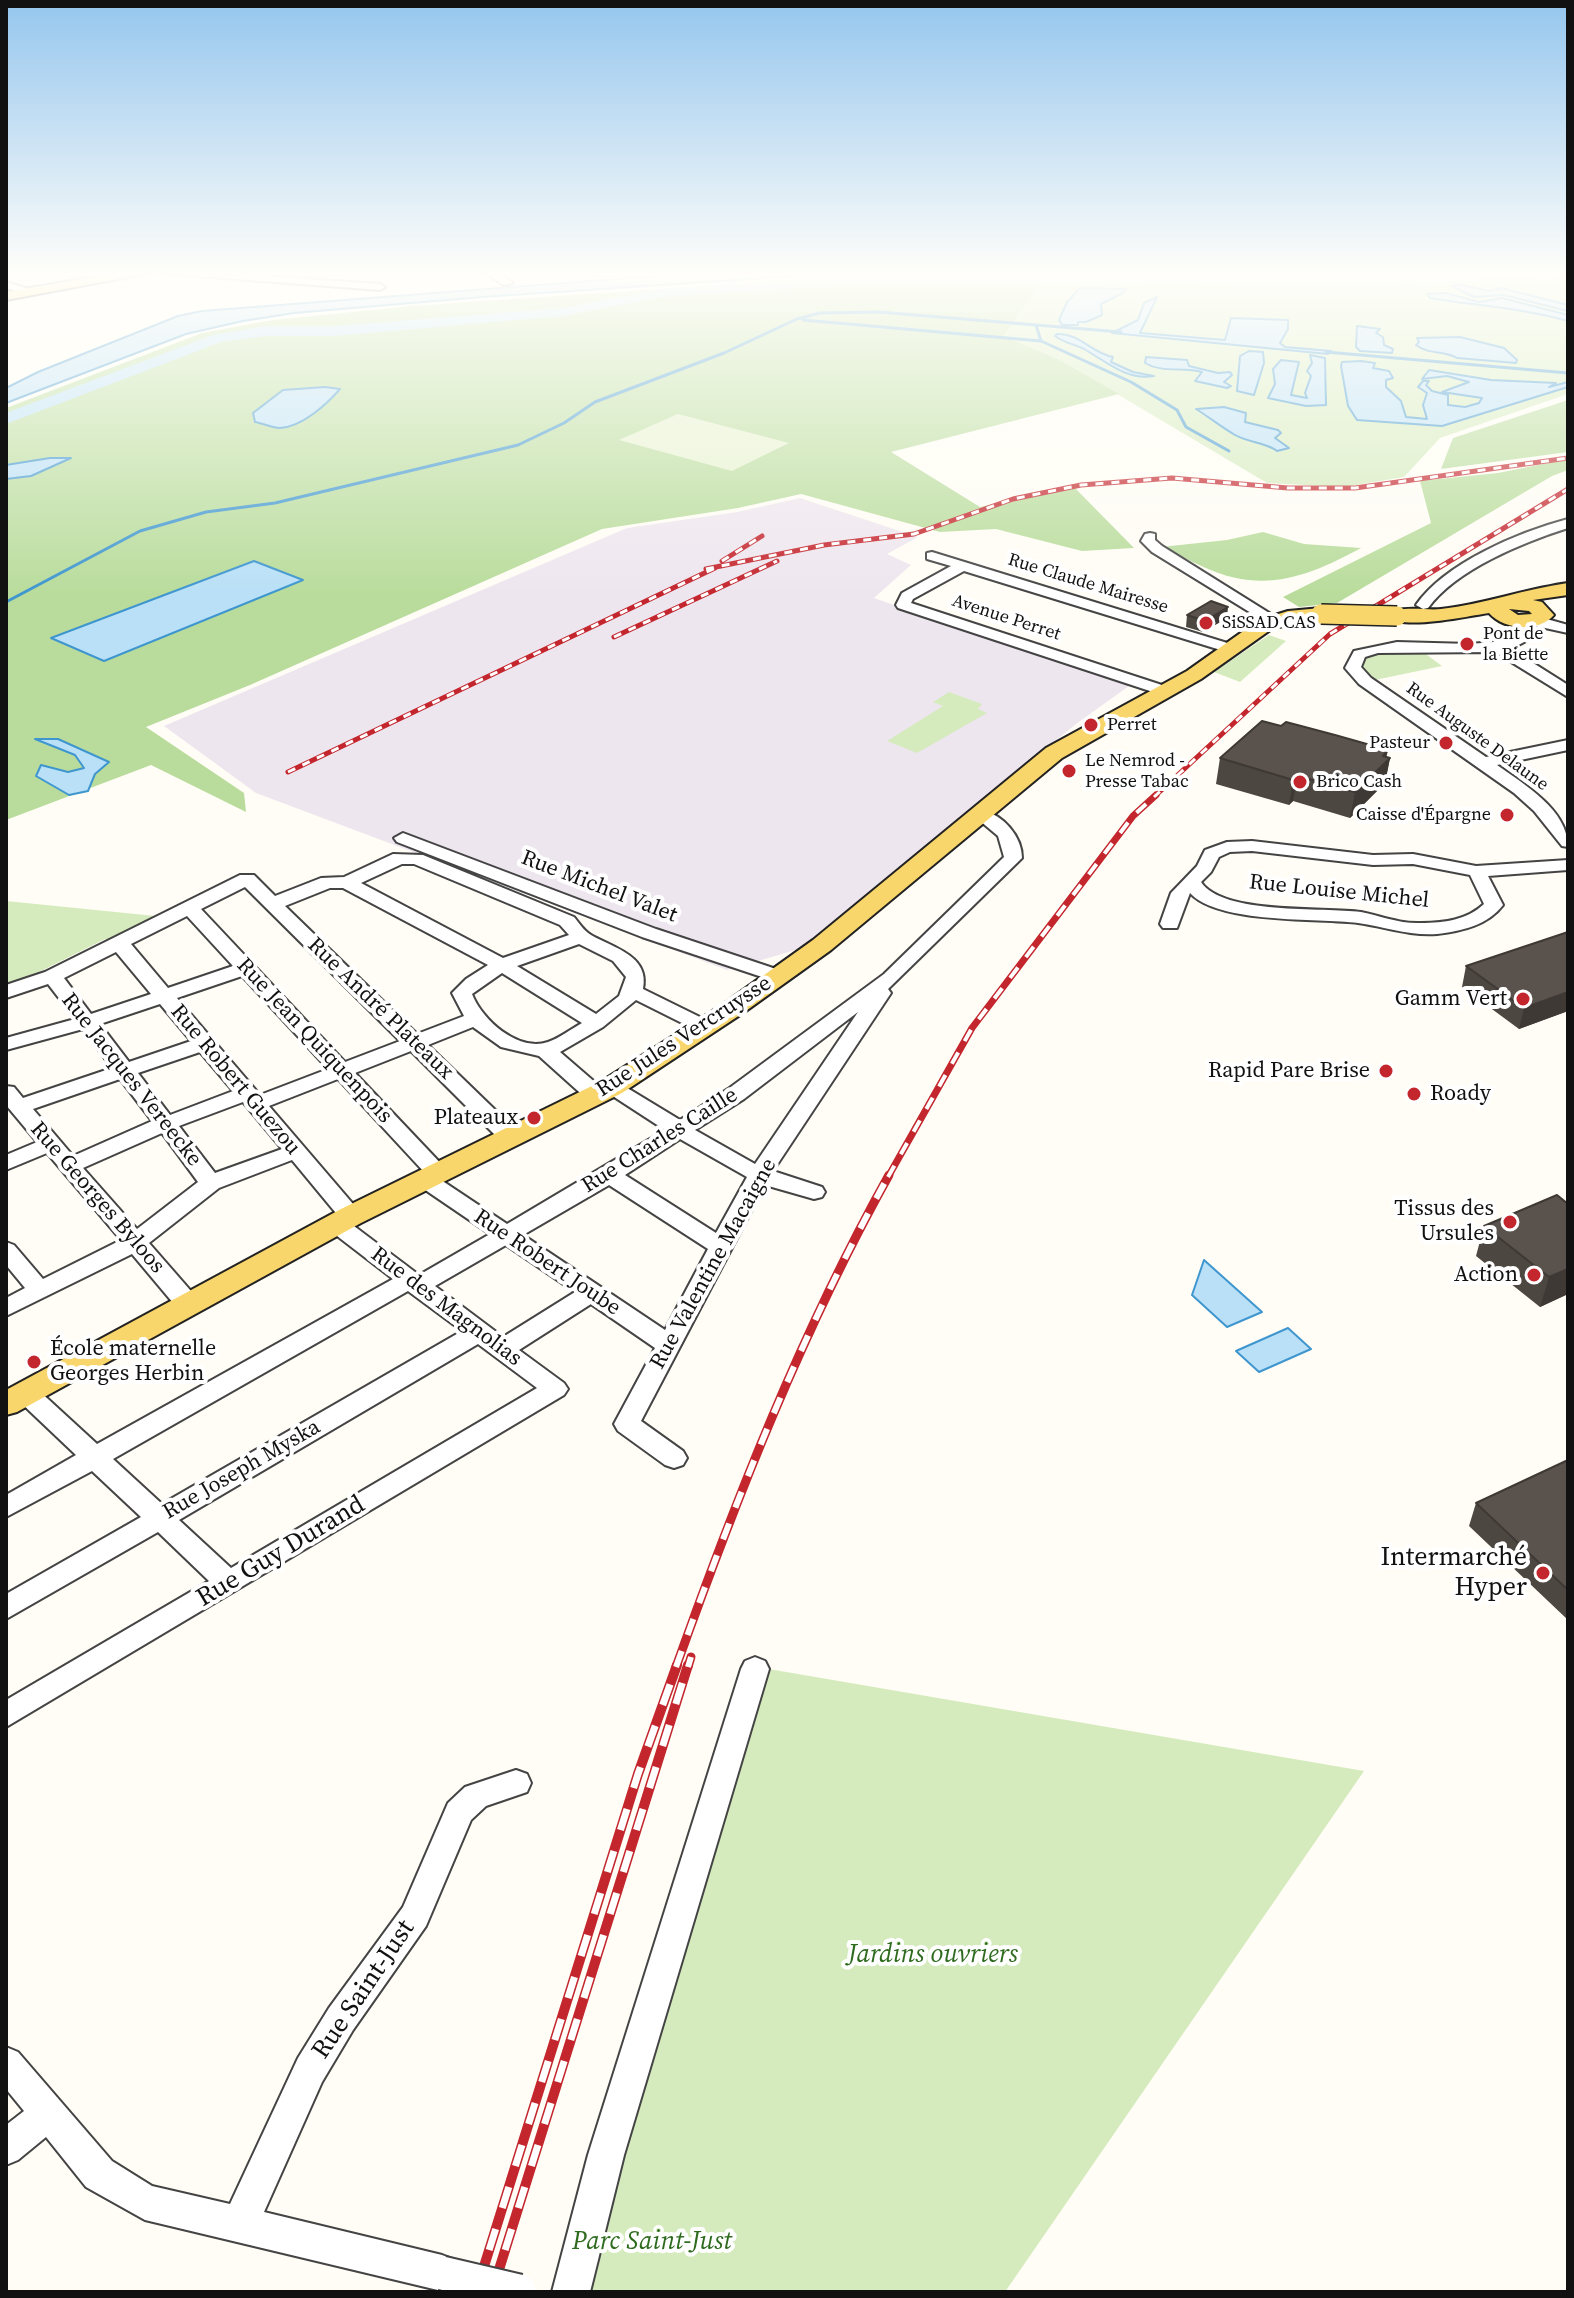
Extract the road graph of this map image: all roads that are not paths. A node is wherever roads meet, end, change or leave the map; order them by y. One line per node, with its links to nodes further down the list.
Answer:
1 (1568, 523): 6 (street)
2 (1150, 537): 8 (street)
3 (932, 556): 4 (street, Rue Claude Mairesse)
4 (962, 566): 11 (street, Rue Claude Mairesse); 12 (street, Avenue Perret)
5 (1560, 590): 7 (main road); 7 (main road)
6 (1423, 605)
7 (1522, 616): 8 (main road, Rue Jules Vercruysse, bridge); 9 (street); 10 (street)
8 (1274, 621): 11 (main road, Rue Jules Vercruysse)
9 (1568, 629)
10 (1496, 646): 13 (street); 15 (street, Rue Auguste Delaune)
11 (1232, 649): 12 (main road, Rue Jules Vercruysse)
12 (1165, 691): 16 (main road, Rue Jules Vercruysse)
13 (1568, 692)
14 (1568, 745): 15 (street)
15 (1483, 763): 18 (street, Rue Auguste Delaune)
16 (982, 815): 31 (main road, Rue Jules Vercruysse); 32 (street)
17 (403, 838): 31 (street, Rue Michel Valet)
18 (1568, 842)
19 (1568, 865): 20 (street)
20 (1476, 871): 21 (street); 21 (street, Rue Louise Michel)
21 (1191, 880): 25 (street)
22 (347, 883): 23 (street); 26 (street); 28 (street)
23 (273, 904): 24 (street, Rue André Plateaux); 42 (street, Rue André Plateaux)
24 (190, 908): 27 (street); 29 (street, Rue Jean Quiquenpois)
25 (1170, 924)
26 (581, 938): 28 (street); 34 (street)
27 (119, 943): 30 (street); 35 (street, Rue Robert Guezou)
28 (504, 966): 36 (street); 38 (street)
29 (246, 968): 35 (street); 45 (street, Rue Jean Quiquenpois)
30 (52, 976): 33 (street); 37 (street, Rue Jacques Vereecke)
31 (778, 976): 39 (main road, Rue Jules Vercruysse)
32 (891, 978): 50 (street, Rue Charles Caille); 57 (street, Rue Valentine Macaigne)
33 (6, 992)
34 (634, 992): 38 (street); 39 (street)
35 (164, 996): 37 (street); 40 (street, Rue Robert Guezou)
36 (475, 1019): 42 (street); 43 (street)
37 (87, 1022): 41 (street); 44 (street, Rue Jacques Vereecke)
38 (596, 1023): 43 (street)
39 (705, 1027): 46 (main road, Rue Jules Vercruysse)
40 (205, 1043): 44 (street); 48 (street, Rue Robert Guezou)
41 (6, 1044)
42 (416, 1044): 45 (street); 51 (street, Rue André Plateaux)
43 (545, 1050): 46 (street)
44 (125, 1071): 47 (street); 49 (street, Rue Jacques Vereecke)
45 (343, 1072): 48 (street); 58 (street, Rue Jean Quiquenpois)
46 (604, 1091): 50 (street); 51 (main road, Rue Jules Vercruysse)
47 (12, 1099): 52 (street, Rue Georges Byloos)
48 (252, 1099): 49 (street); 53 (street, Rue Robert Guezou)
49 (165, 1124): 55 (street); 59 (street, Rue Jacques Vereecke)
50 (682, 1130): 56 (street, Rue Charles Caille); 57 (street)
51 (512, 1139): 58 (main road, Rue Jules Vercruysse)
52 (50, 1144): 54 (street); 55 (street, Rue Georges Byloos)
53 (296, 1151): 59 (street); 61 (street, Rue Robert Guezou)
54 (6, 1163)
55 (68, 1166): 63 (street, Rue Georges Byloos)
56 (609, 1175): 62 (street, Rue Charles Caille); 64 (street)
57 (759, 1175): 60 (street); 64 (street, Rue Valentine Macaigne)
58 (432, 1177): 61 (main road, Rue Jules Vercruysse); 62 (street, Rue Robert Joube)
59 (211, 1183): 63 (street)
60 (814, 1192)
61 (343, 1220): 66 (street, Rue des Magnolias); 69 (main road, Rue Jules Vercruysse)
62 (506, 1234): 66 (street, Rue Charles Caille); 68 (street, Rue Robert Joube)
63 (134, 1243): 67 (street); 69 (street, Rue Georges Byloos)
64 (721, 1247): 72 (street, Rue Valentine Macaigne)
65 (6, 1250): 67 (street)
66 (414, 1283): 71 (street, Rue des Magnolias); 76 (street, Rue Charles Caille)
67 (40, 1291): 70 (street)
68 (591, 1293): 72 (street, Rue Robert Joube); 73 (street)
69 (188, 1304): 75 (main road, Rue Jules Vercruysse)
70 (6, 1308)
71 (479, 1332): 73 (street, Rue des Magnolias); 79 (street, Rue Joseph Myska)
72 (669, 1345): 77 (street, Rue Valentine Macaigne)
73 (502, 1349): 74 (street, Rue des Magnolias)
74 (555, 1389): 80 (street, Rue Guy Durand)
75 (16, 1399): 76 (street)
76 (95, 1457): 78 (street, Rue Charles Caille); 79 (street)
77 (674, 1458)
78 (6, 1507)
79 (159, 1518): 80 (street); 81 (street, Rue Joseph Myska)
80 (229, 1583): 83 (street, Rue Guy Durand)
81 (6, 1608)
82 (755, 1669): 90 (street)
83 (6, 1715)
84 (516, 1783): 88 (street, Rue Saint-Just)
85 (6, 2063): 86 (street)
86 (49, 2112): 87 (street); 88 (street)
87 (6, 2148)
88 (239, 2226): 89 (street, bridge)
89 (522, 2291)
90 (571, 2292)

